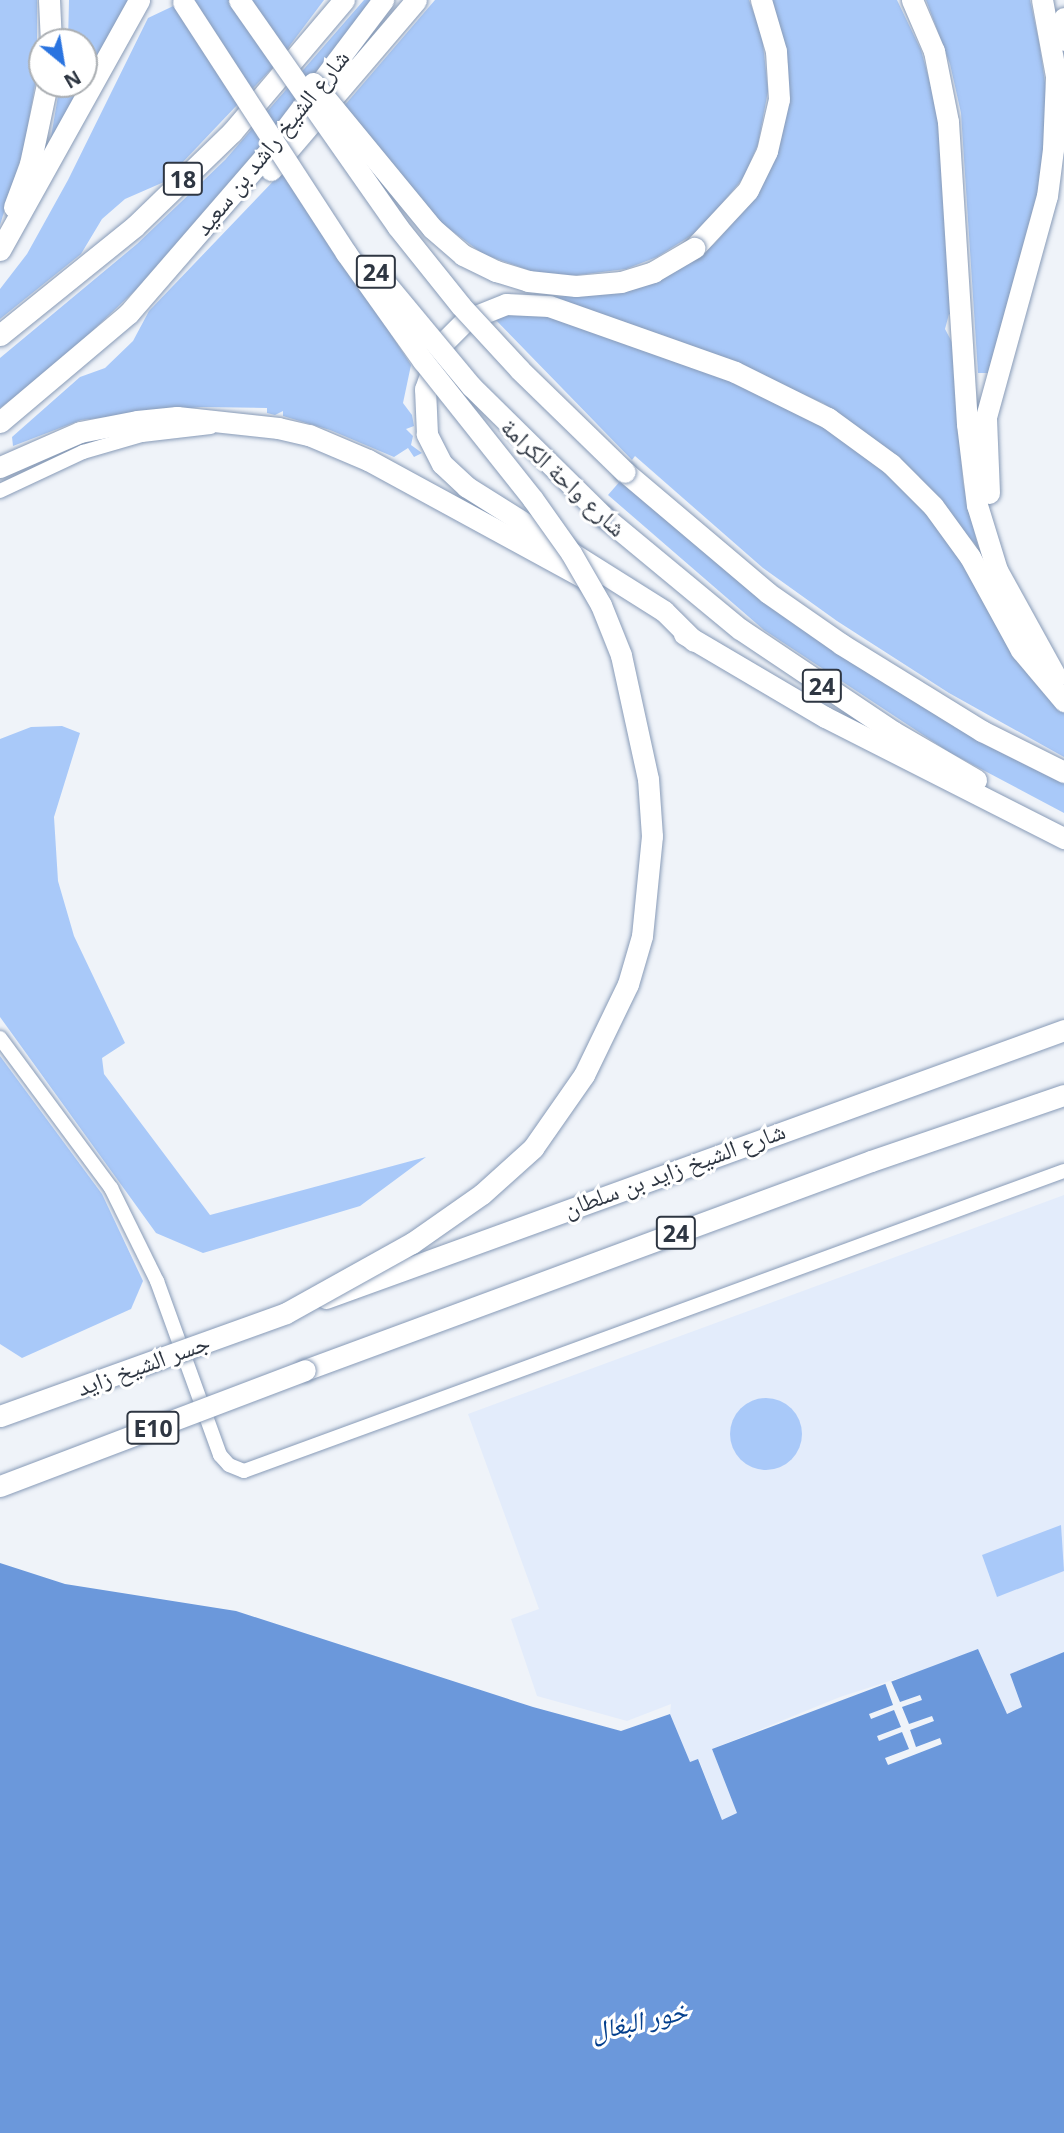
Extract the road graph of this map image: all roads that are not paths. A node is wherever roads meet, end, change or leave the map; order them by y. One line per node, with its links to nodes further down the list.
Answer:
1 (49, 0): 13 (highway)
2 (139, 0): 19 (highway)
3 (239, 0): 30 (highway, شارع واحة الكرامة / 24, bridge)
4 (247, 0): 8 (highway, bridge)
5 (344, 0): 21 (highway, شارع الشيخ راشد بن سعيد / 18)
6 (383, 0): 17 (highway, شارع الشيخ راشد بن سعيد / 18)
7 (416, 0): 17 (highway)
8 (761, 0)
9 (912, 0): 26 (highway)
10 (1042, 0): 20 (highway)
11 (182, 1): 31 (highway, شارع واحة الكرامة / 24, bridge); 37 (highway, bridge)
12 (1064, 18): 14 (highway)
13 (50, 28)
14 (1064, 40)
15 (44, 98): 18 (highway)
16 (1064, 140): 20 (highway)
17 (220, 209): 22 (highway, شارع الشيخ راشد بن سعيد / 18)
18 (0, 245)
19 (0, 250)
20 (1030, 259): 26 (highway)
21 (0, 335)
22 (0, 422)
23 (241, 424): 24 (highway); 25 (street); 27 (highway)
24 (0, 467)
25 (0, 491)
26 (1018, 613): 28 (highway)
27 (694, 641): 29 (highway); 32 (highway)
28 (1064, 687)
29 (1064, 701)
30 (1064, 772)
31 (1064, 826)
32 (1064, 838)
33 (1064, 1030): 37 (highway, شارع الشيخ زايد بن سلطان / 24, bridge)
34 (0, 1038): 36 (street)
35 (1064, 1095): 38 (highway, 24)
36 (1064, 1171)
37 (286, 1312): 39 (highway, جسر الشيخ زايد / E10, bridge)
38 (306, 1370): 40 (highway, E10, bridge)
39 (0, 1416)
40 (0, 1486)

